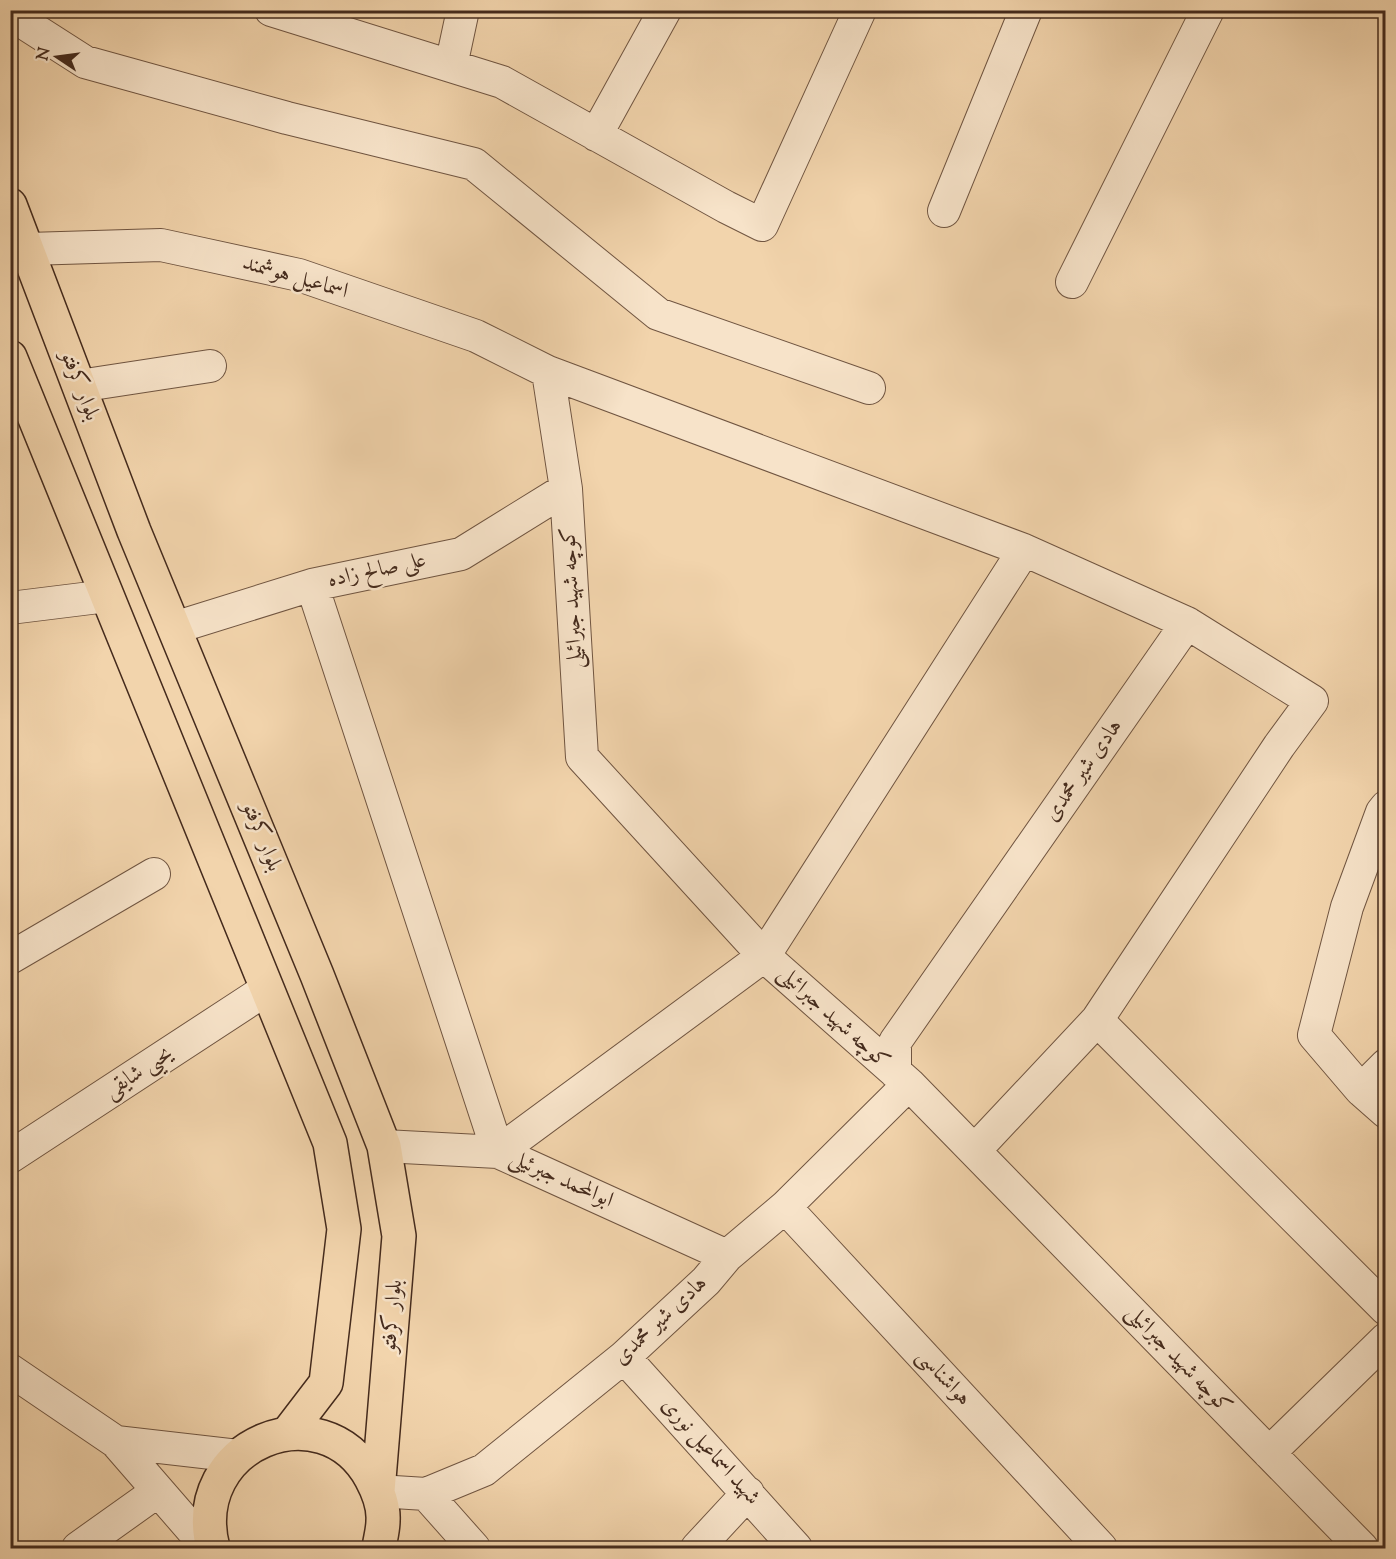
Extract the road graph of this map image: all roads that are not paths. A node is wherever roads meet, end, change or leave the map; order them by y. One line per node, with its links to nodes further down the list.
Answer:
1 (271, 10): 8 (street)
2 (463, 10): 8 (street)
3 (665, 10): 9 (street)
4 (860, 10): 9 (street)
5 (1026, 10): 11 (street)
6 (1208, 10): 13 (street)
7 (10, 14): 18 (street)
8 (451, 66): 9 (street)
9 (596, 135)
10 (10, 205): 12 (main road, بلوار کرفتو)
11 (944, 211)
12 (28, 249): 16 (street, اسماعیل هوشمند); 17 (main road, بلوار کرفتو)
13 (1072, 282)
14 (10, 357): 22 (main road)
15 (210, 366): 17 (street)
16 (548, 372): 19 (street, کوچه شهید جبرائیلی); 20 (street, اسماعیل هوشمند)
17 (79, 386): 25 (main road, بلوار کرفتو)
18 (869, 388)
19 (566, 489): 21 (street, علی صالح زاده); 28 (street, کوچه شهید جبرائیلی)
20 (1024, 550): 24 (street); 28 (street)
21 (312, 585): 25 (street, علی صالح زاده); 38 (street)
22 (107, 596): 23 (street); 30 (main road)
23 (10, 608)
24 (1187, 623): 31 (street); 33 (street, هادی شیر محمدی)
25 (174, 628): 36 (main road, بلوار کرفتو)
26 (1386, 807): 34 (street)
27 (154, 874): 29 (street)
28 (764, 956): 33 (street, کوچه شهید جبرائیلی); 38 (street)
29 (10, 958)
30 (267, 989): 39 (street, یحیی شایقی); 46 (main road)
31 (1097, 1020): 37 (street); 42 (street)
32 (1386, 1065): 34 (street)
33 (902, 1078): 37 (street, کوچه شهید جبرائیلی); 40 (street, هادی شیر محمدی)
34 (1361, 1090): 35 (street)
35 (1386, 1112)
36 (384, 1146): 38 (street, ابوالمحمد جبرئیلی); 51 (main road, بلوار کرفتو)
37 (975, 1150): 48 (street, کوچه شهید جبرائیلی)
38 (498, 1152): 41 (street, ابوالمحمد جبرئیلی)
39 (10, 1157)
40 (785, 1207): 41 (street, هادی شیر محمدی); 61 (street, هواشناسی)
41 (728, 1256): 44 (street, هادی شیر محمدی)
42 (1386, 1309)
43 (1386, 1339): 48 (street)
44 (624, 1357): 52 (street, شهید اسماعیل نوری); 53 (street, هادی شیر محمدی)
45 (10, 1370): 47 (street)
46 (287, 1434): 49 (main road); 51 (main road)
47 (116, 1442): 49 (street); 50 (street)
48 (1269, 1453): 62 (street, کوچه شهید جبرائیلی)
49 (238, 1455): 56 (main road)
50 (158, 1491): 54 (street); 55 (street)
51 (378, 1491): 53 (street, هادی شیر محمدی); 57 (main road)
52 (748, 1493): 59 (street); 60 (street, شهید اسماعیل نوری)
53 (426, 1494): 58 (street)
54 (78, 1548)
55 (208, 1548)
56 (213, 1548)
57 (379, 1548)
58 (474, 1548)
59 (697, 1548)
60 (796, 1548)
61 (1101, 1548)
62 (1362, 1548)

